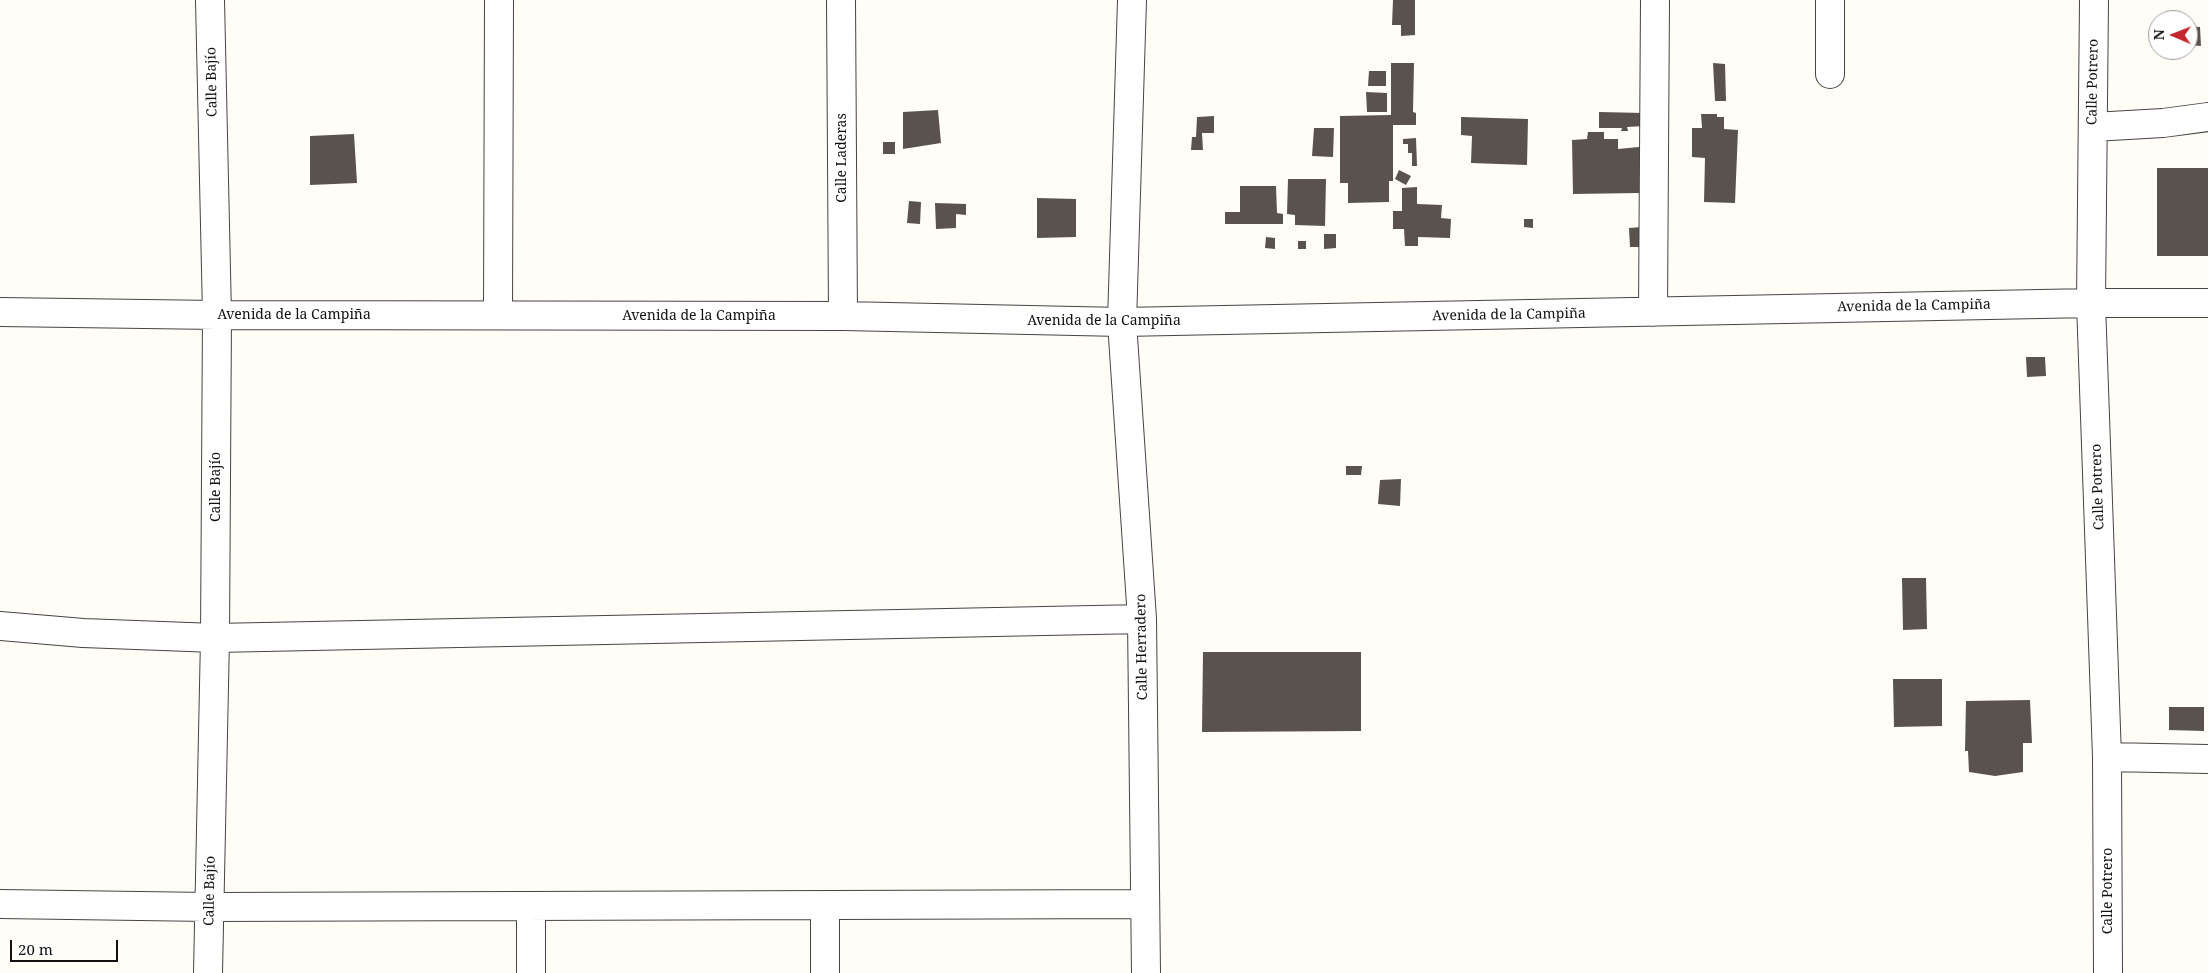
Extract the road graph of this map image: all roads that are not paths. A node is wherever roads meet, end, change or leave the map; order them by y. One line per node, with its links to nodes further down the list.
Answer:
1 (210, 0): 15 (street, Calle Bajío)
2 (499, 0): 16 (street)
3 (841, 0): 17 (street, Calle Laderas)
4 (1132, 0): 18 (street, Calle Herradero)
5 (1655, 0): 14 (street)
6 (1830, 0): 8 (street)
7 (2094, 0): 10 (street, Calle Potrero)
8 (1830, 74)
9 (2208, 117): 10 (street)
10 (2093, 127): 11 (street, Calle Potrero)
11 (2091, 303): 12 (street, Avenida de la Campiña); 14 (street, Avenida de la Campiña); 22 (street, Calle Potrero)
12 (2208, 303)
13 (0, 312): 15 (street, Avenida de la Campiña)
14 (1653, 312): 18 (street, Avenida de la Campiña)
15 (217, 315): 16 (street, Avenida de la Campiña); 21 (street, Calle Bajío)
16 (498, 315): 17 (street, Avenida de la Campiña)
17 (843, 316): 18 (street, Avenida de la Campiña)
18 (1122, 322): 19 (street, Calle Herradero)
19 (1142, 619): 21 (street); 25 (street, Calle Herradero)
20 (0, 626): 21 (street)
21 (215, 638): 26 (street, Calle Bajío)
22 (2107, 757): 23 (street); 33 (street, Calle Potrero)
23 (2208, 759)
24 (0, 904): 26 (street)
25 (1145, 904): 28 (street); 32 (street, Calle Herradero)
26 (209, 907): 27 (street); 29 (street, Calle Bajío)
27 (532, 907): 28 (street); 30 (street)
28 (825, 907): 31 (street)
29 (208, 973)
30 (530, 973)
31 (825, 973)
32 (1146, 973)
33 (2108, 973)

